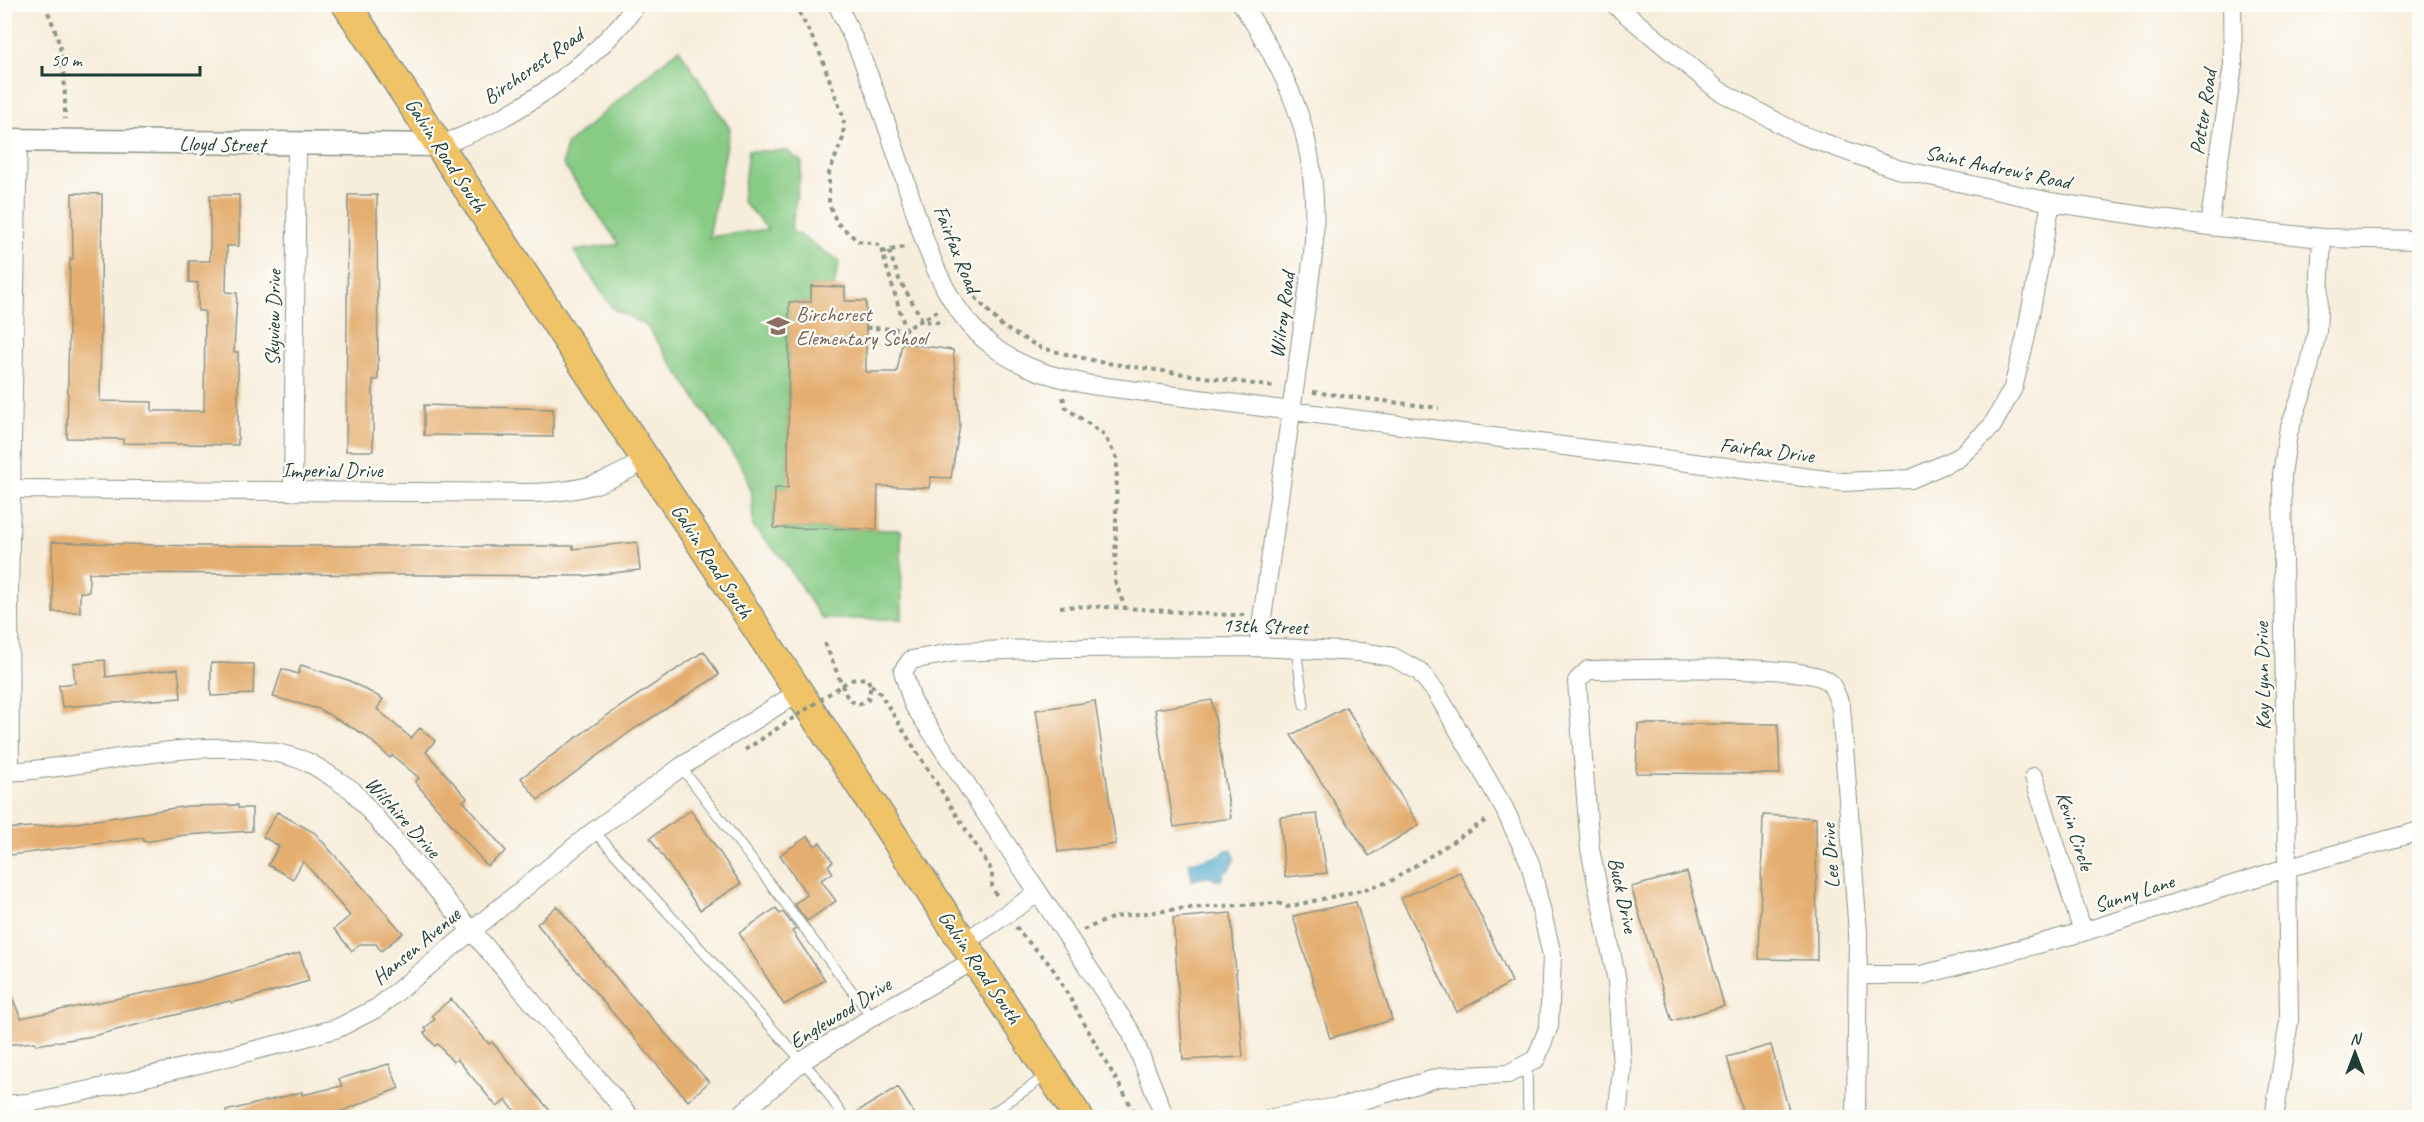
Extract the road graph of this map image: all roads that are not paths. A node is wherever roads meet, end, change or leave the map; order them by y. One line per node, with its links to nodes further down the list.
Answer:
1 (346, 4): 9 (main road, Galvin Road South)
2 (637, 4): 9 (street, Birchcrest Road)
3 (837, 4): 14 (street, Fairfax Road)
4 (1242, 4): 14 (street, Wilroy Road)
5 (1614, 4): 10 (street, Saint Andrew's Road)
6 (2232, 4): 11 (street, Potter Road)
7 (11, 140): 8 (street, Lloyd Street); 16 (street)
8 (297, 145): 9 (street, Lloyd Street); 17 (street, Skyview Drive)
9 (441, 145): 15 (main road, Galvin Road South)
10 (2051, 202): 11 (street, Saint Andrew's Road); 14 (street, Fairfax Drive)
11 (2209, 226): 12 (street, Saint Andrew's Road)
12 (2322, 238): 13 (street, Saint Andrew's Road); 28 (street, Kay Lynn Drive)
13 (2420, 240)
14 (1290, 411): 18 (street, Wilroy Road)
15 (645, 460): 17 (street, Imperial Drive); 21 (main road, Galvin Road South)
16 (11, 489): 17 (street, Imperial Drive); 24 (street)
17 (294, 492)
18 (1258, 646): 19 (street, 13th Street); 29 (street, 13th Street)
19 (1296, 649): 22 (lane); 36 (street, 13th Street)
20 (1577, 681): 33 (street, Lee Drive); 47 (street, Buck Drive)
21 (797, 693): 23 (street, Hansen Avenue); 32 (main road, Galvin Road South)
22 (1304, 705)
23 (681, 767): 26 (street, Hansen Avenue); 34 (lane)
24 (7, 772): 30 (street, Wilshire Drive)
25 (2034, 777): 31 (street, Kevin Circle)
26 (594, 831): 30 (street, Hansen Avenue); 35 (lane)
27 (2420, 831): 28 (street, Sunny Lane)
28 (2286, 868): 31 (street, Sunny Lane); 49 (street, Kay Lynn Drive)
29 (1038, 893): 32 (street, Englewood Drive); 44 (street)
30 (471, 930): 38 (street, Hansen Avenue); 39 (street, Wilshire Drive)
31 (2083, 932): 33 (street, Sunny Lane)
32 (969, 951): 34 (street, Englewood Drive); 37 (main road, Galvin Road South)
33 (1858, 975): 48 (street, Lee Drive)
34 (872, 1017): 35 (street, Englewood Drive)
35 (801, 1062): 40 (street, Englewood Drive); 41 (lane)
36 (1527, 1064): 45 (street); 46 (lane)
37 (1050, 1073): 42 (lane); 43 (main road, Galvin Road South)
38 (4, 1105)
39 (631, 1118)
40 (737, 1118)
41 (844, 1118)
42 (985, 1118)
43 (1079, 1118)
44 (1165, 1118)
45 (1272, 1118)
46 (1528, 1118)
47 (1617, 1118)
48 (1856, 1118)
49 (2274, 1118)

